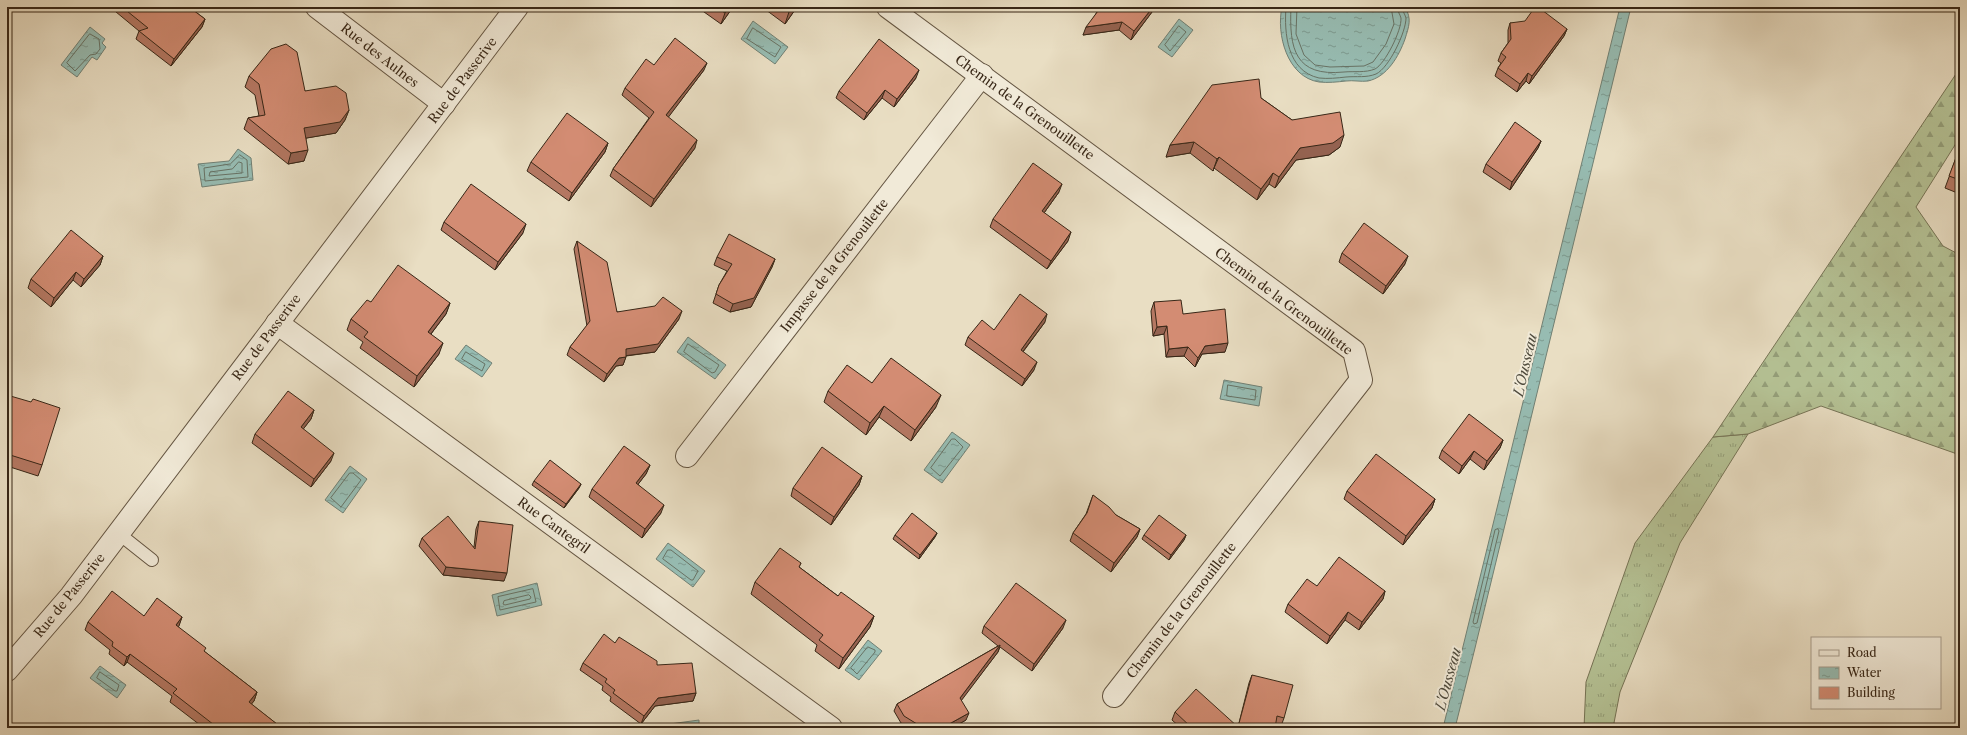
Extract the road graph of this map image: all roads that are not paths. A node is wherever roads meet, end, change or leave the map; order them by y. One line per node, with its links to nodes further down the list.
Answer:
1 (317, 7): 5 (street, Rue des Aulnes)
2 (517, 7): 5 (street, Rue de Passerive)
3 (888, 7): 4 (street, Chemin de la Grenouillette)
4 (982, 75): 7 (street, Impasse de la Grenouilette); 11 (street, Chemin de la Grenouillette)
5 (444, 104): 6 (street, Rue de Passerive)
6 (277, 322): 8 (street, Rue de Passerive); 12 (street, Rue Cantegril)
7 (687, 456)
8 (118, 533): 9 (lane); 10 (street, Rue de Passerive)
9 (152, 560)
10 (9, 668)
11 (1114, 696)
12 (831, 728)

